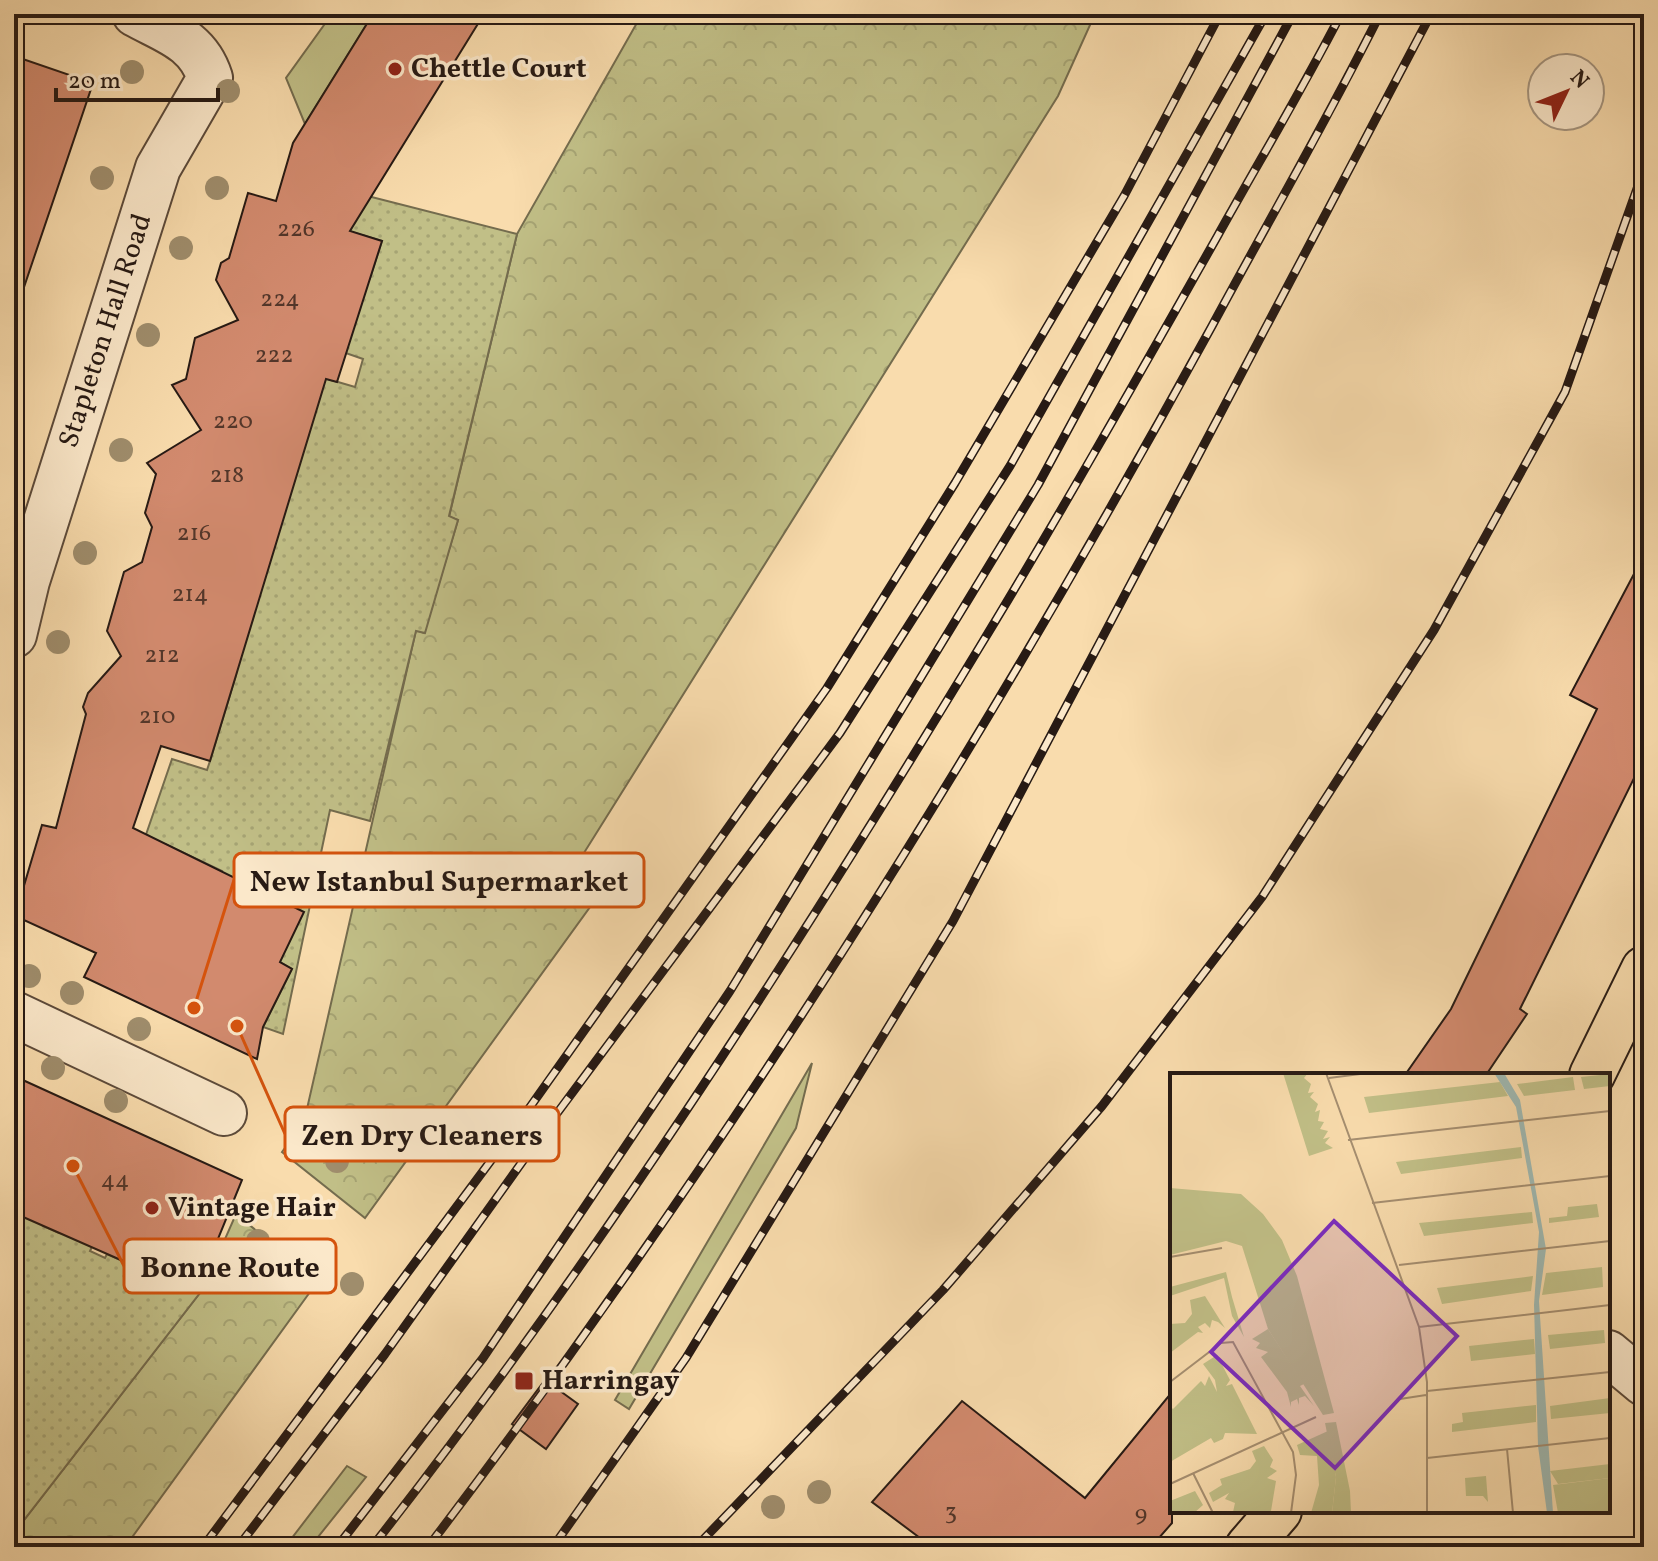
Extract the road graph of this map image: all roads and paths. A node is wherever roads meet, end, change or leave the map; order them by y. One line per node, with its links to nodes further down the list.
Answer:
1 (135, 14): 2 (street, Stapleton Hall Road)
2 (14, 635)
3 (1644, 969): 5 (main road)
4 (14, 1014): 6 (street)
5 (1593, 1073)
6 (224, 1113)
7 (1610, 1355): 8 (street)
8 (1644, 1383)
9 (1277, 1513): 10 (main road)
10 (1248, 1547)

